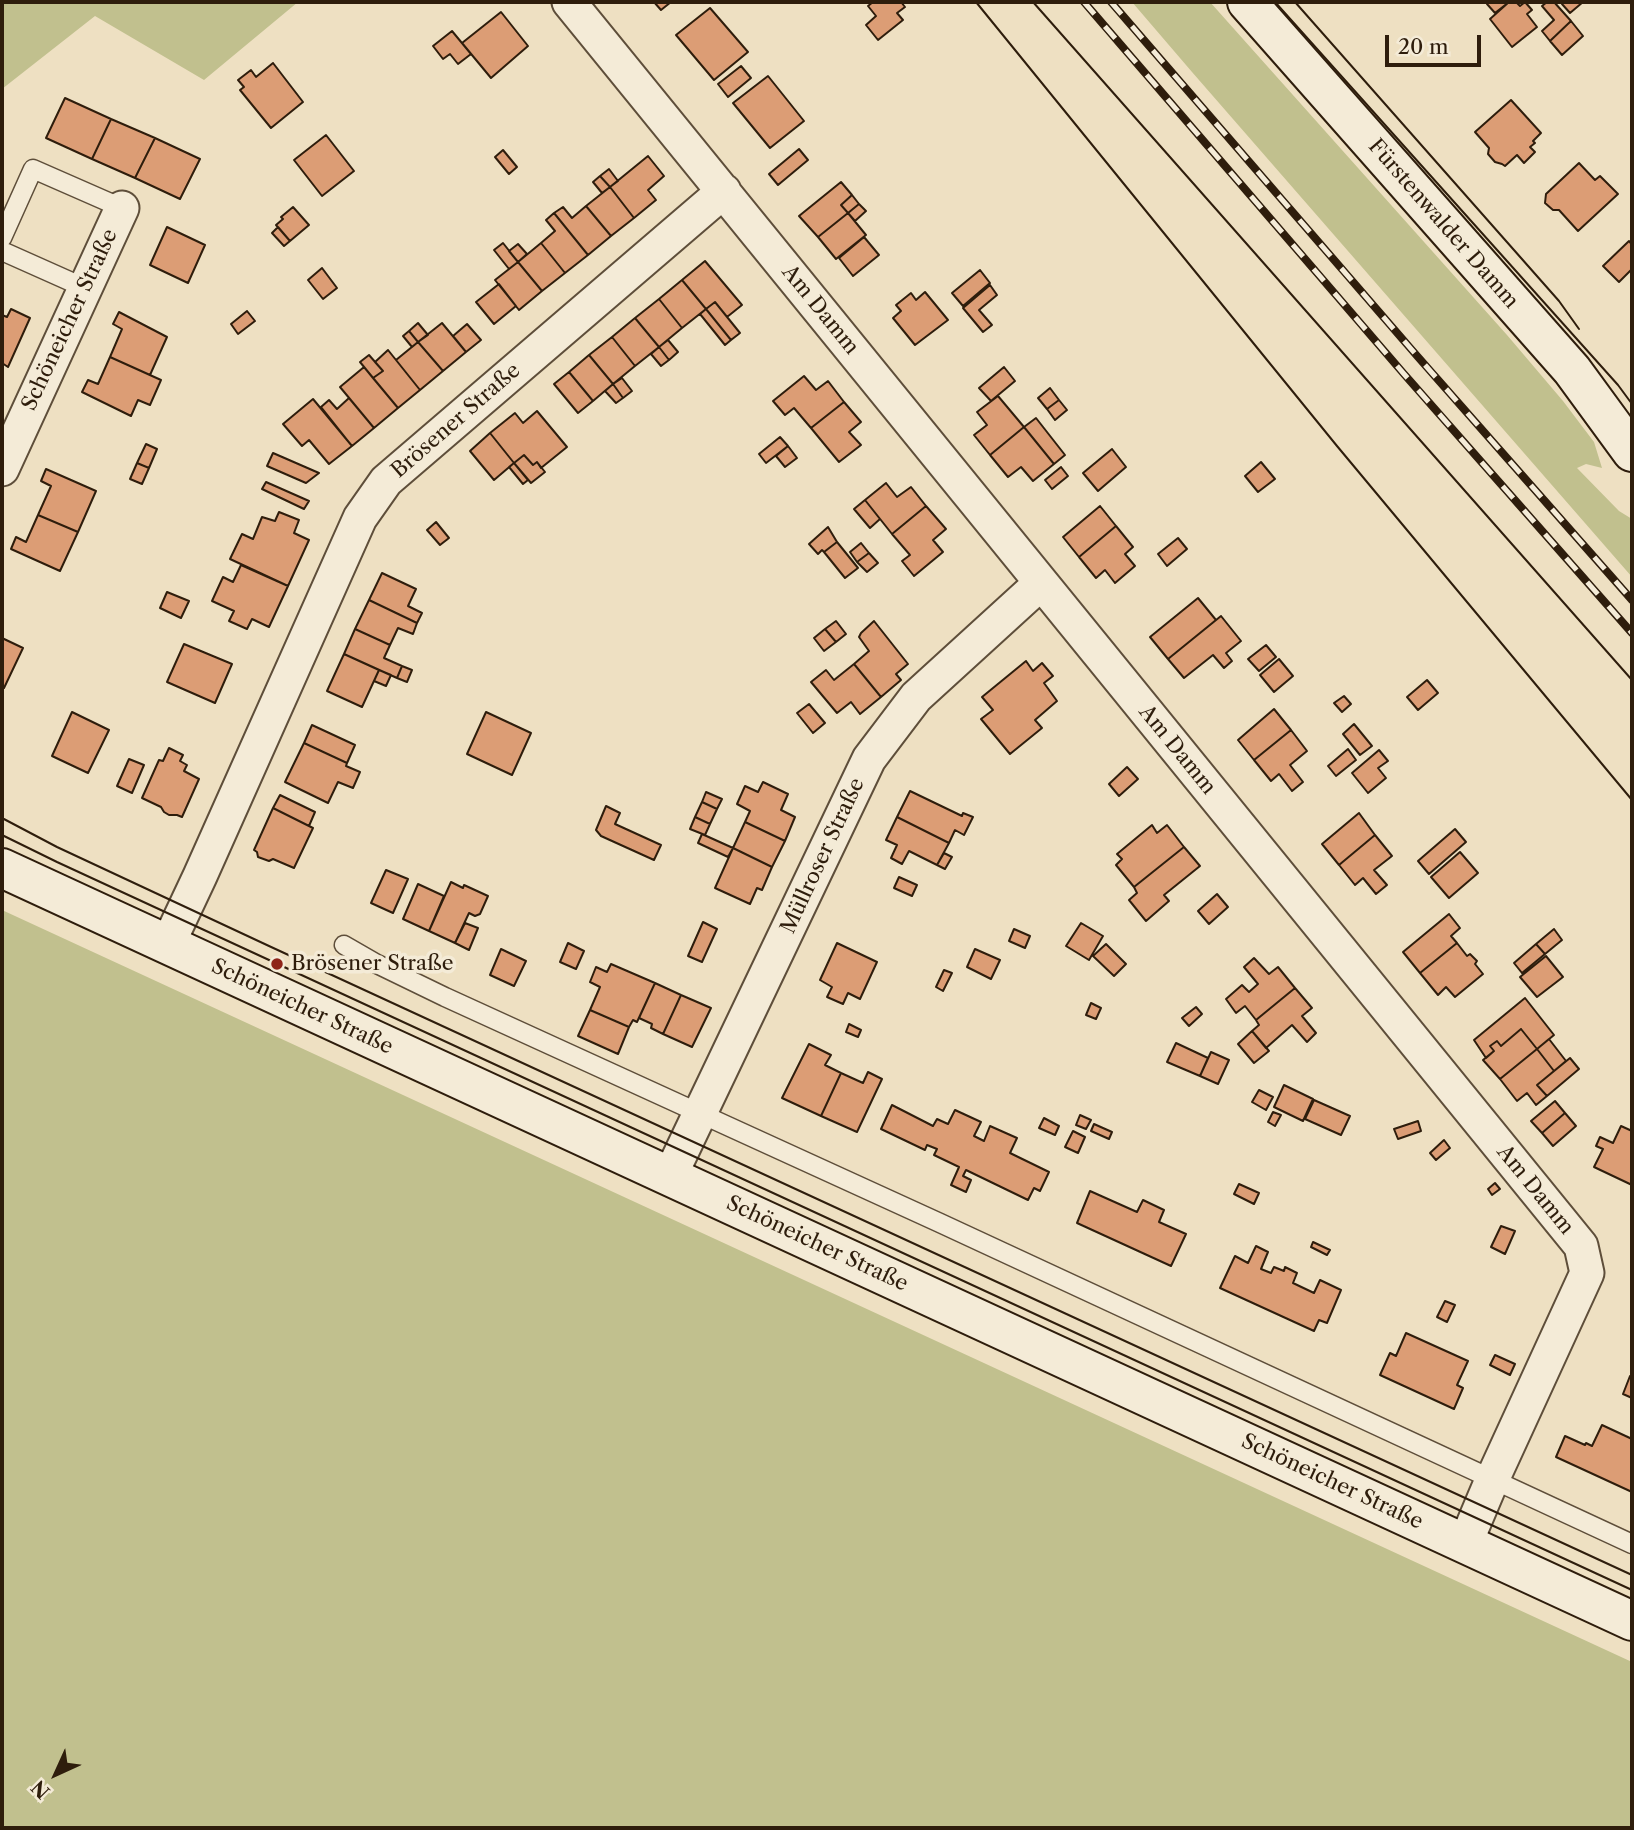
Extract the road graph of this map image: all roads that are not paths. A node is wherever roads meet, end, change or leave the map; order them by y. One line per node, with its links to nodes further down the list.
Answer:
1 (569, 2): 3 (street, Am Damm)
2 (1247, 2): 8 (main road, Fürstenwalder Damm)
3 (724, 191): 10 (street, Am Damm); 12 (street, Brösener Straße)
4 (121, 208): 5 (lane); 7 (street, Schöneicher Straße)
5 (2, 238)
6 (2, 251): 7 (lane)
7 (85, 289): 9 (street, Schöneicher Straße)
8 (1632, 452)
9 (2, 469)
10 (1041, 583): 14 (street, Müllroser Straße); 16 (street, Am Damm)
11 (2, 868): 12 (main road, Schöneicher Straße)
12 (168, 944): 15 (main road, Schöneicher Straße)
13 (344, 945): 14 (lane)
14 (700, 1115): 15 (street, Müllroser Straße); 16 (lane)
15 (670, 1176): 17 (main road, Schöneicher Straße)
16 (1492, 1480): 17 (street, Am Damm); 18 (lane)
17 (1465, 1544): 19 (main road, Schöneicher Straße)
18 (1632, 1544)
19 (1632, 1620)

